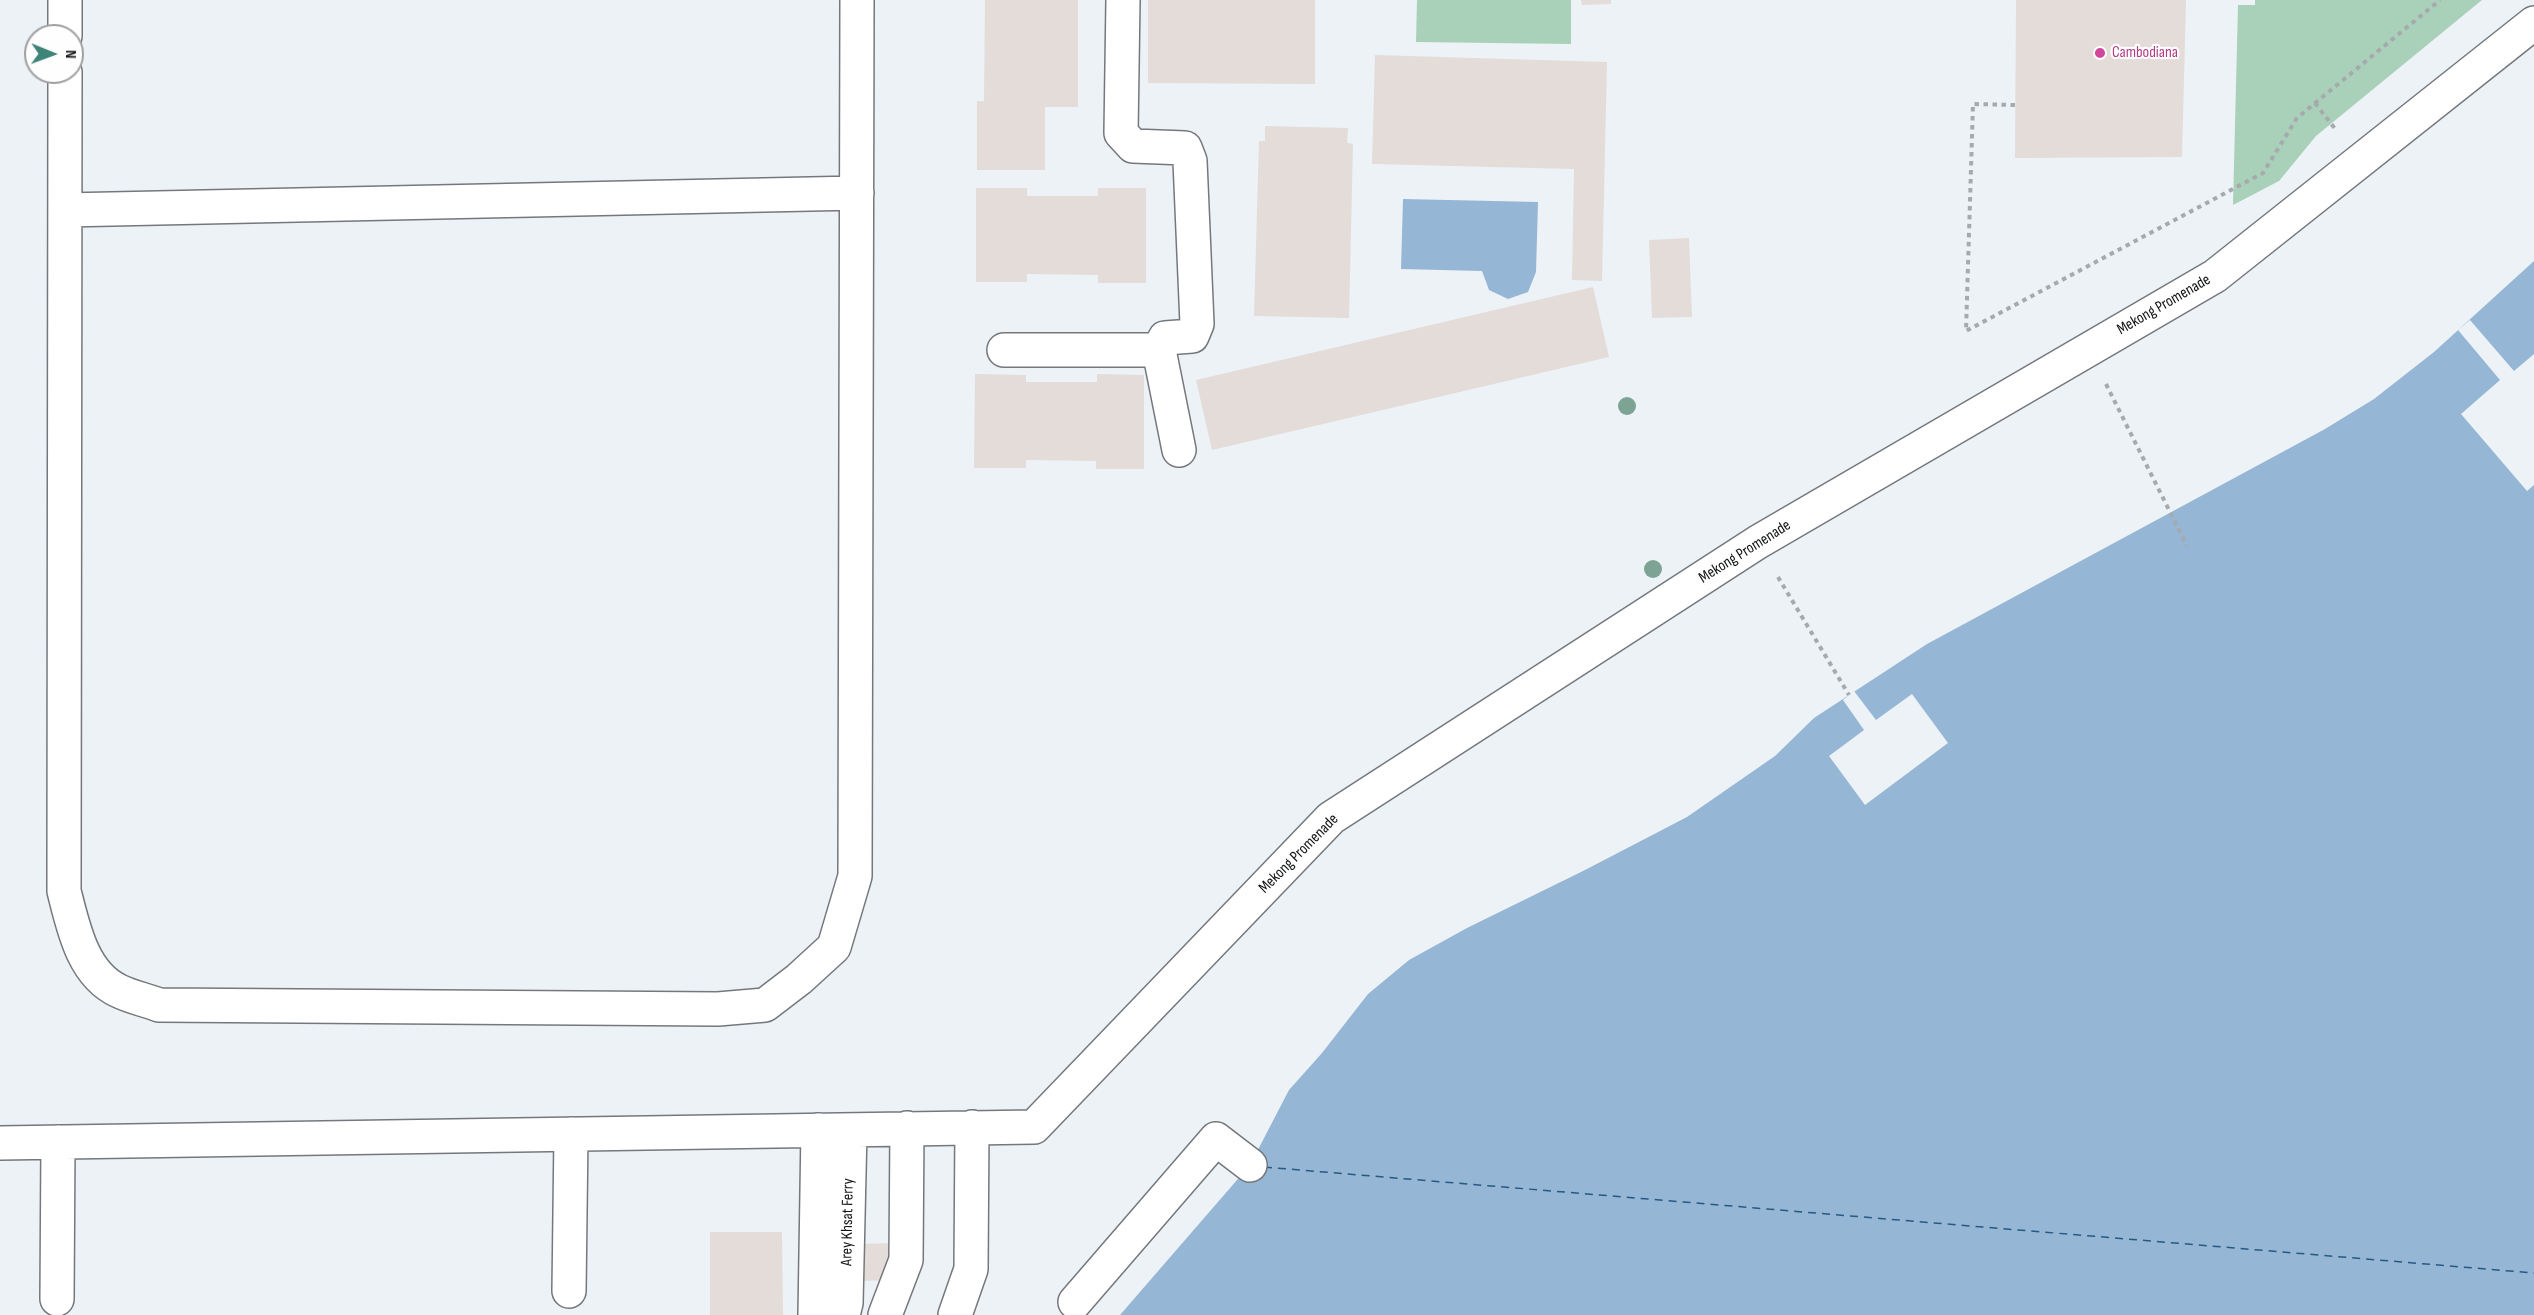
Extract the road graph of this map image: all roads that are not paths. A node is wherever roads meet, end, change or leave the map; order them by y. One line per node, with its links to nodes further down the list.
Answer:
1 (65, 0): 5 (street)
2 (857, 0): 7 (street)
3 (1123, 0): 10 (street)
4 (2534, 23): 12 (street, Mekong Promenade)
5 (65, 24)
6 (65, 84): 8 (street)
7 (857, 193): 8 (street); 8 (street)
8 (65, 210)
9 (1004, 350): 10 (street)
10 (1159, 350): 11 (street)
11 (1179, 450)
12 (988, 1127): 13 (street, Mekong Promenade); 26 (street)
13 (907, 1128): 15 (street, Mekong Promenade); 25 (street)
14 (818, 1130): 15 (street, Mekong Promenade); 16 (street, Mekong Promenade); 23 (street)
15 (850, 1130): 24 (street, Arey Khsat Ferry)
16 (571, 1134): 17 (street, Mekong Promenade); 20 (street)
17 (58, 1142): 18 (street, Mekong Promenade); 21 (street)
18 (0, 1143)
19 (1250, 1165): 22 (street)
20 (569, 1291)
21 (57, 1299)
22 (1076, 1311)
23 (815, 1315)
24 (843, 1315)
25 (885, 1315)
26 (955, 1315)

